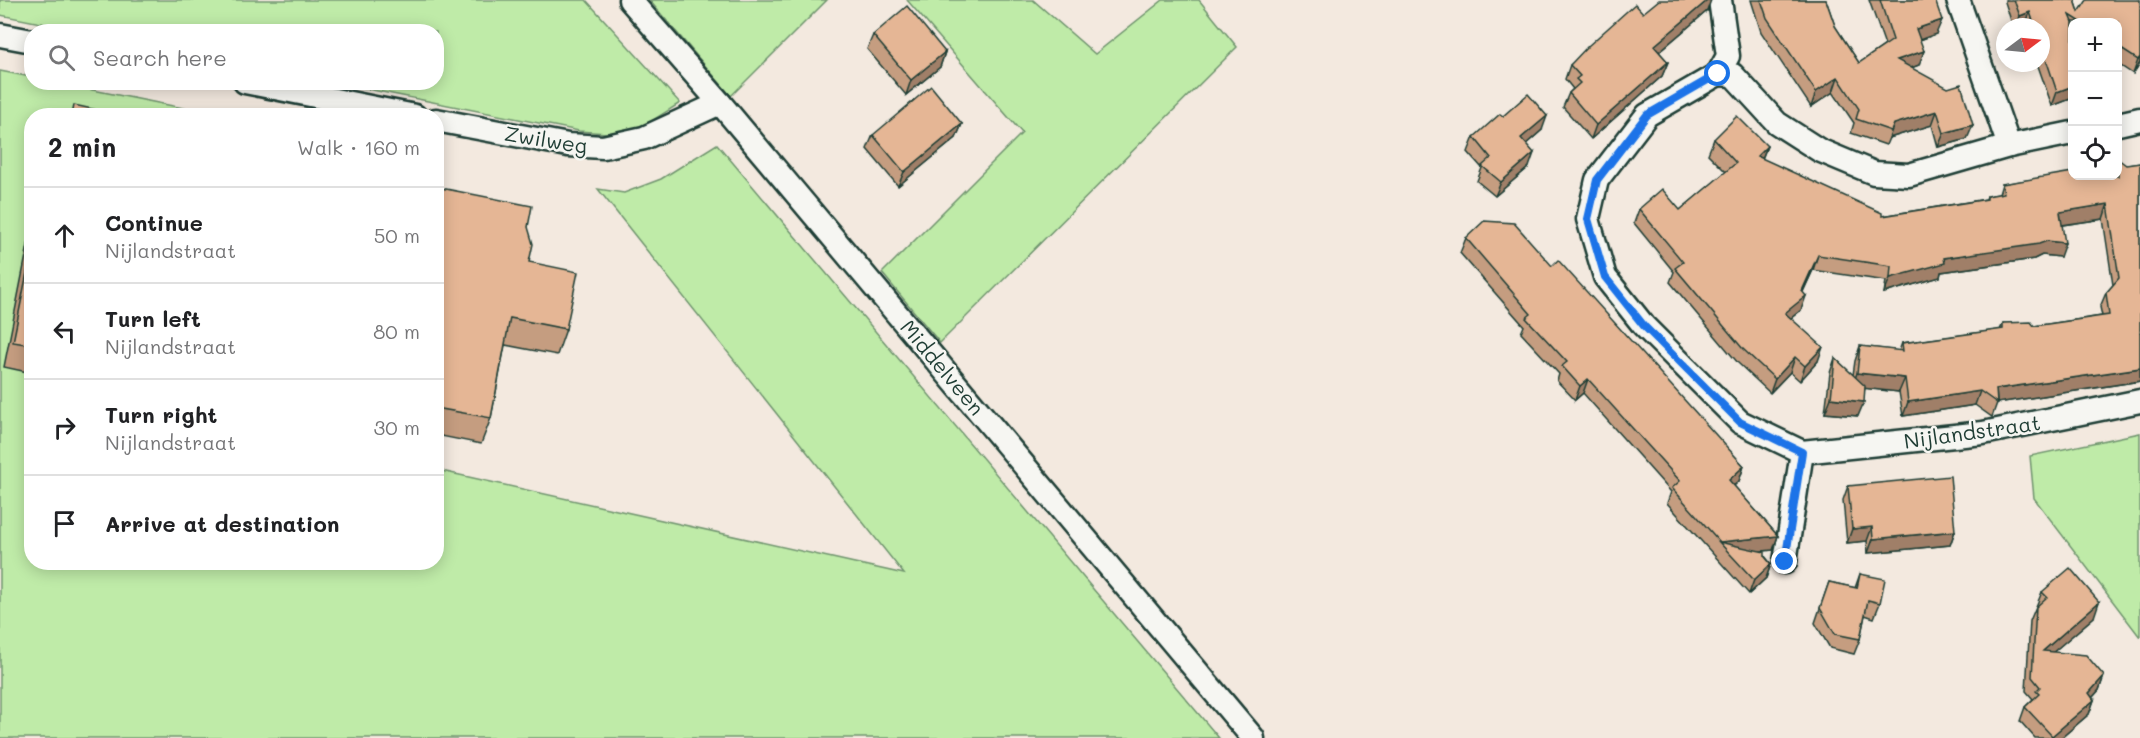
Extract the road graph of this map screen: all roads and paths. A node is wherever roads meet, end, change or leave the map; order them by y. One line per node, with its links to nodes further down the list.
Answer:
1 (630, 0): 8 (street, Middelveen)
2 (1720, 0): 6 (street)
3 (1958, 0): 14 (street)
4 (0, 35): 5 (street)
5 (24, 40)
6 (1718, 74): 14 (street); 16 (street)
7 (285, 90): 9 (street)
8 (720, 103): 11 (street, Zwilweg); 18 (street, Middelveen)
9 (375, 108)
10 (2140, 119): 12 (street)
11 (444, 122)
12 (2122, 123)
13 (2068, 134): 14 (street)
14 (2009, 147)
15 (2140, 401): 16 (street, Nijlandstraat)
16 (1802, 452): 17 (street)
17 (1785, 562)
18 (1253, 738)

